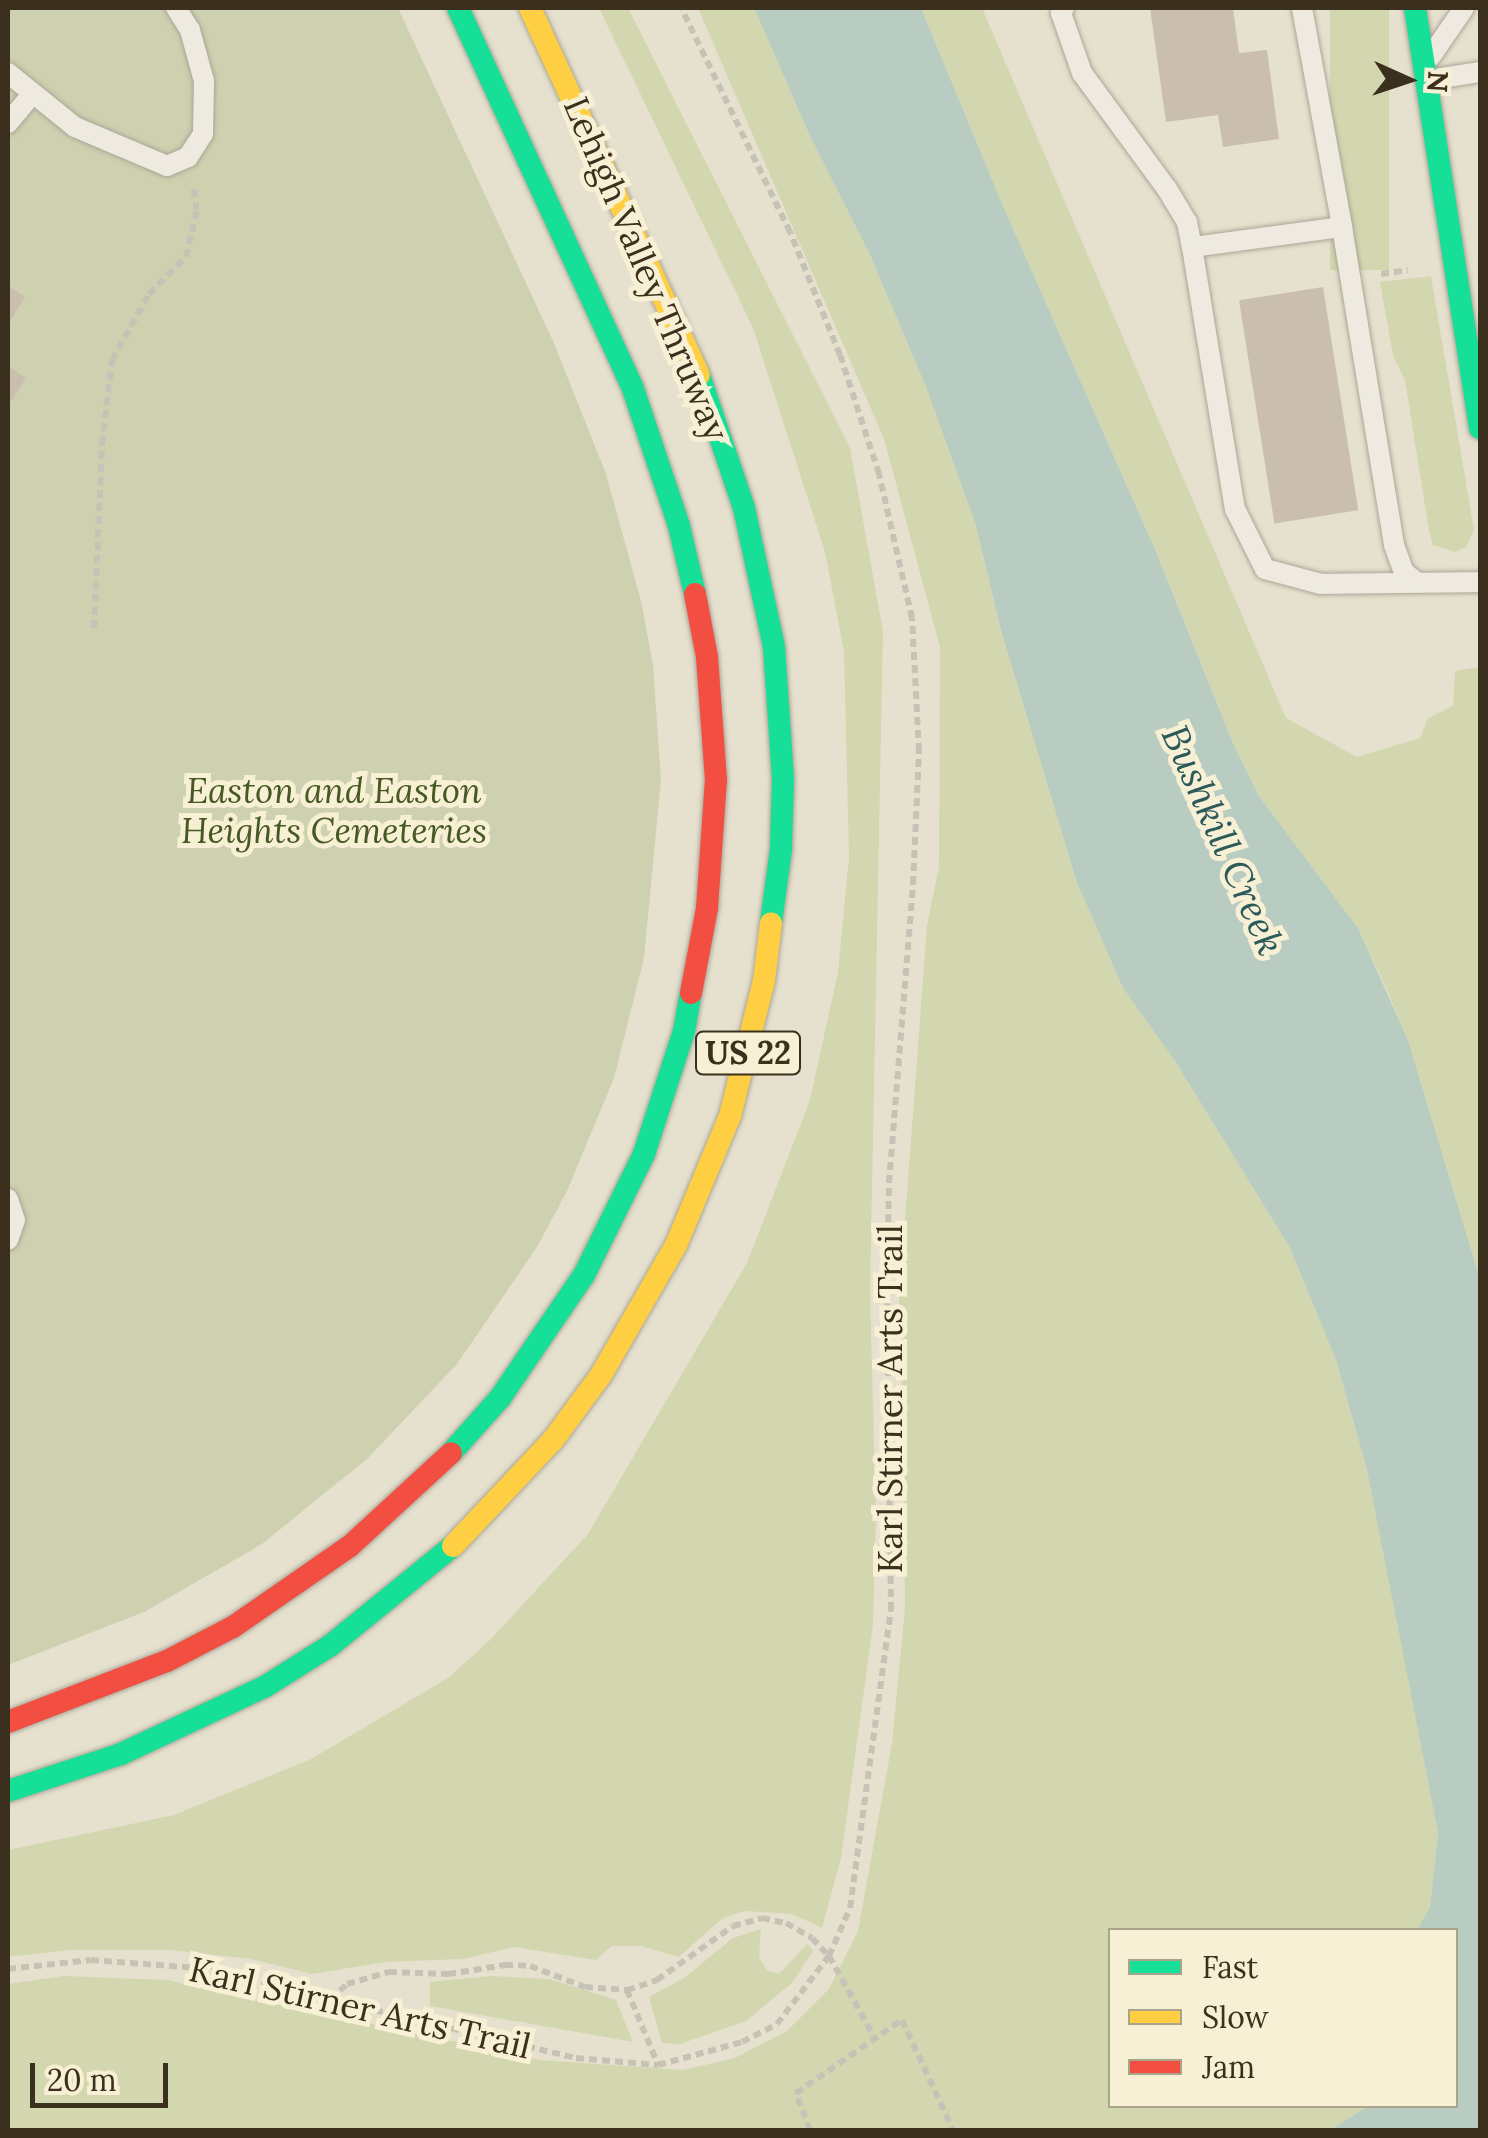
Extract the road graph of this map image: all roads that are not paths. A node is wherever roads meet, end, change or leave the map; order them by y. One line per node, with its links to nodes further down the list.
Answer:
1 (176, 8): 11 (lane)
2 (458, 8): 21 (main road, Lehigh Valley Thruway / US 22)
3 (530, 8): 22 (main road, Lehigh Valley Thruway / US 22)
4 (1064, 8): 14 (lane)
5 (1302, 8): 13 (lane)
6 (1415, 8): 9 (main road)
7 (1464, 8): 9 (lane)
8 (1480, 72): 9 (lane)
9 (1426, 73): 15 (main road)
10 (8, 74): 11 (lane)
11 (32, 96): 12 (lane)
12 (8, 123)
13 (1342, 228): 14 (lane); 17 (lane)
14 (1192, 247): 17 (lane)
15 (1473, 324): 16 (main road)
16 (1480, 428)
17 (1414, 580): 18 (lane)
18 (1480, 582)
19 (8, 1199): 20 (lane)
20 (8, 1240)
21 (8, 1722)
22 (8, 1791)

